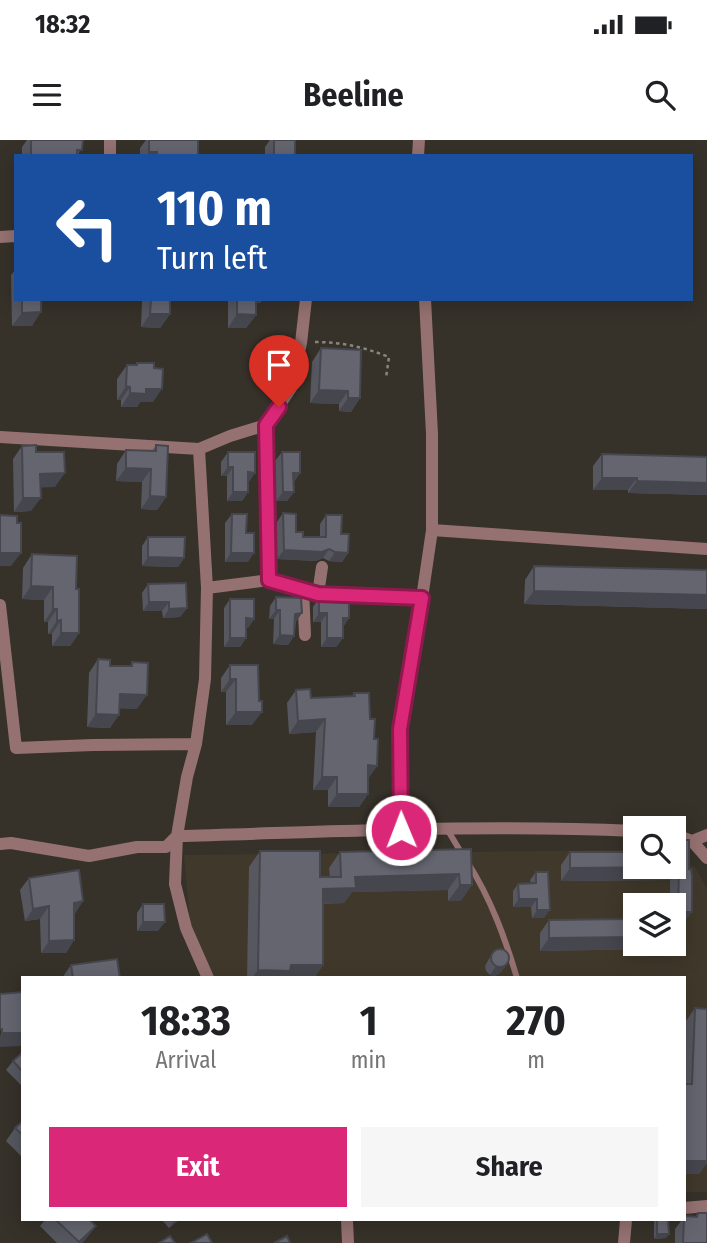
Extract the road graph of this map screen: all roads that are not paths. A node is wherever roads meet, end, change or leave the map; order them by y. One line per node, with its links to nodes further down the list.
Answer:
1 (306, 301): 3 (street)
2 (425, 301): 6 (street)
3 (266, 425): 5 (street); 9 (street)
4 (0, 437): 5 (street)
5 (199, 449): 10 (street)
6 (432, 530): 7 (street); 13 (street)
7 (707, 548)
8 (322, 567): 12 (street)
9 (269, 580): 10 (street); 11 (street)
10 (207, 589): 16 (street)
11 (303, 589): 12 (street); 15 (street)
12 (318, 594): 13 (street)
13 (422, 598): 18 (street)
14 (0, 606): 16 (street)
15 (305, 635)
16 (196, 744): 21 (street)
17 (447, 829): 18 (street); 19 (street); 27 (lane)
18 (401, 830): 21 (street)
19 (623, 830)
20 (707, 835): 23 (street)
21 (177, 836): 24 (street); 26 (street)
22 (686, 839): 23 (street)
23 (692, 841): 25 (street)
24 (0, 844)
25 (707, 858)
26 (207, 976)
27 (516, 976)
28 (707, 1206): 29 (street)
29 (686, 1208)
30 (347, 1221): 32 (street)
31 (626, 1221): 33 (street)
32 (348, 1243)
33 (624, 1243)

